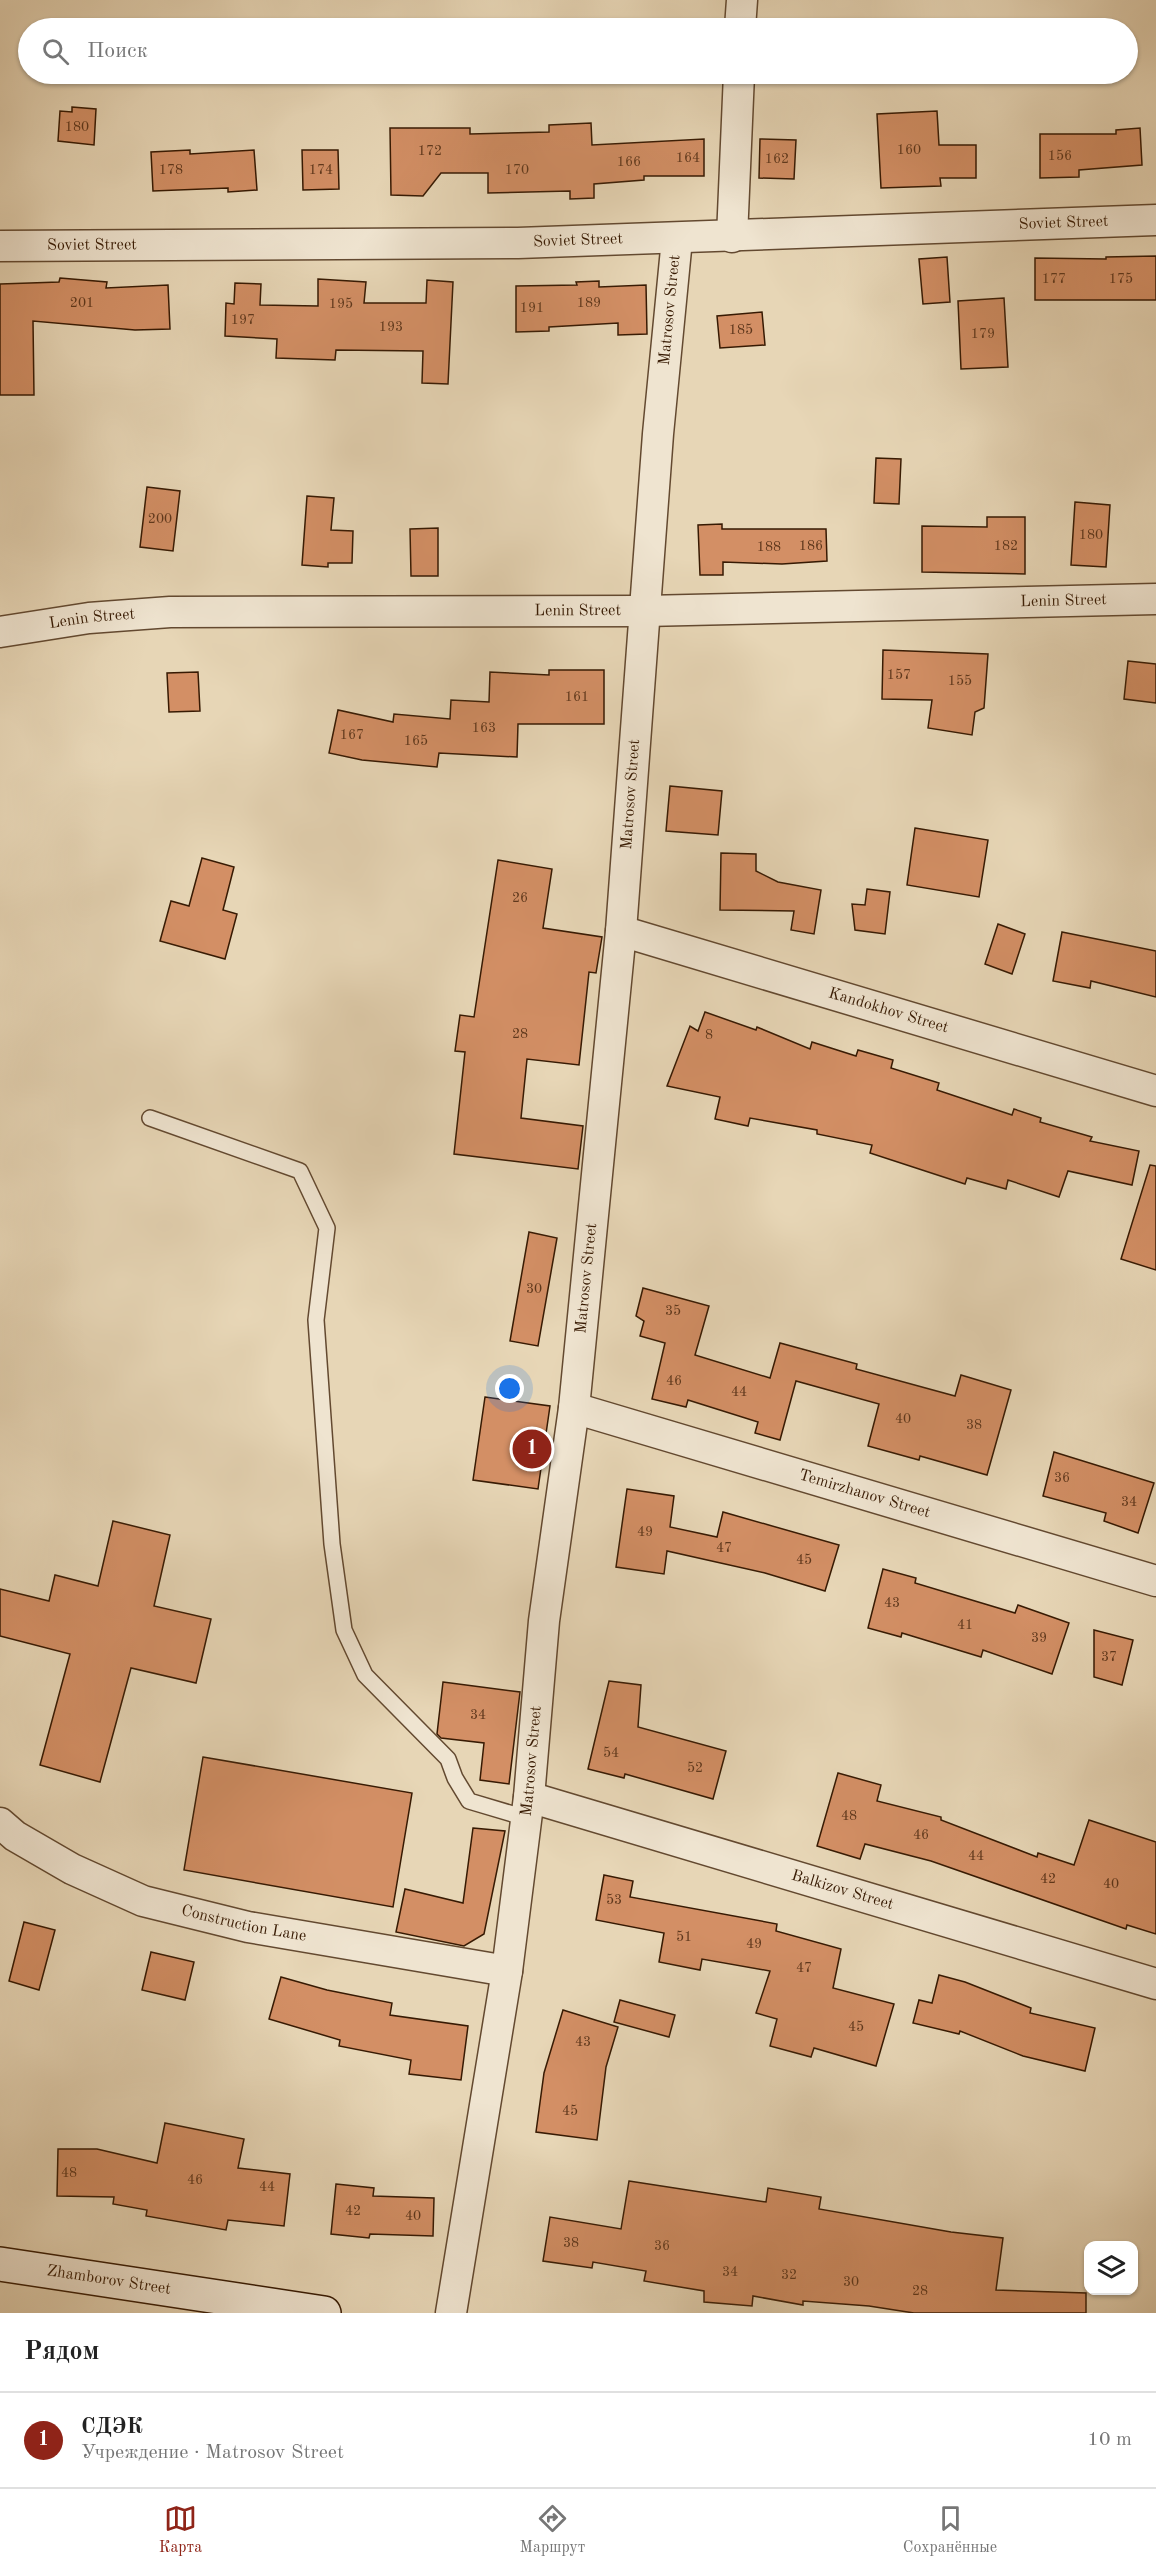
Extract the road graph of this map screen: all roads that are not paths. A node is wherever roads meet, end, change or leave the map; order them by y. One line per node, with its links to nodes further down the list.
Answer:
1 (742, 0): 2 (street)
2 (741, 18)
3 (739, 84): 5 (street)
4 (1156, 220): 5 (street, Soviet Street)
5 (732, 237): 6 (street, Soviet Street)
6 (677, 239): 7 (street, Soviet Street); 9 (street, Matrosov Street)
7 (0, 246)
8 (1156, 599): 9 (street, Lenin Street)
9 (645, 610): 10 (street, Lenin Street); 11 (street, Matrosov Street)
10 (0, 632)
11 (621, 932): 12 (street, Kandokhov Street); 14 (street, Matrosov Street)
12 (1156, 1091)
13 (150, 1118): 16 (lane)
14 (574, 1408): 15 (street, Temirzhanov Street); 16 (street, Matrosov Street)
15 (1156, 1581)
16 (528, 1808): 18 (street, Matrosov Street); 19 (street, Balkizov Street)
17 (0, 1823): 18 (street, Construction Lane)
18 (507, 1971): 22 (street, Matrosov Street)
19 (1156, 1984)
20 (0, 2264): 21 (street, Zhamborov Street)
21 (324, 2313)
22 (451, 2313)

